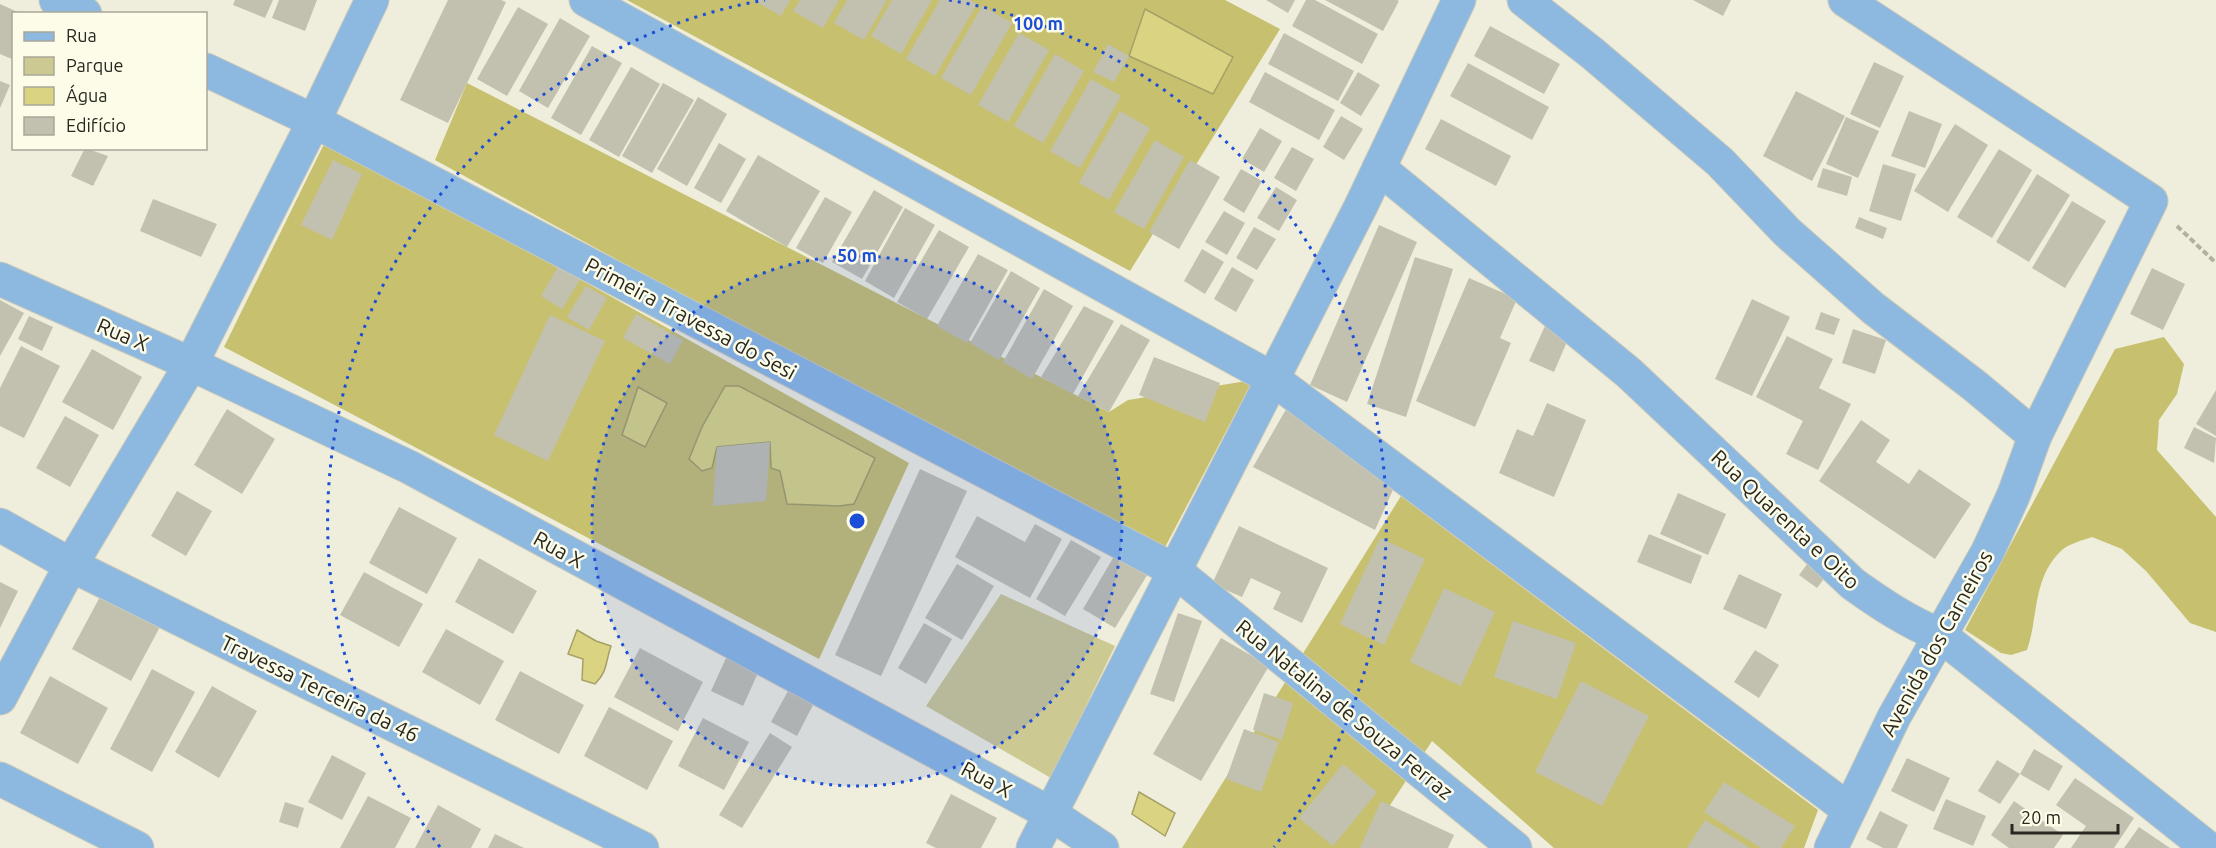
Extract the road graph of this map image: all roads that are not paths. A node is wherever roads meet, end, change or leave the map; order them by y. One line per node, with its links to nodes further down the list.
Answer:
1 (56, 0): 7 (street)
2 (372, 0): 9 (street)
3 (586, 0): 13 (street)
4 (1459, 0): 10 (street)
5 (1524, 0): 14 (street)
6 (1845, 0): 14 (street, Avenida dos Carneiros)
7 (81, 12)
8 (207, 70): 9 (street, Primeira Travessa do Sesi)
9 (314, 121): 12 (street); 17 (street, Primeira Travessa do Sesi)
10 (1379, 168): 13 (street); 18 (street, Rua Quarenta e Oito)
11 (0, 279): 12 (street, Rua X)
12 (191, 364): 16 (street); 22 (street, Rua X)
13 (1273, 379): 17 (street); 21 (street)
14 (2035, 436): 18 (street, Avenida dos Carneiros)
15 (0, 525): 16 (street, Travessa Terceira da 46)
16 (71, 565): 19 (street); 24 (street, Travessa Terceira da 46)
17 (1174, 570): 22 (street); 27 (street, Rua Natalina de Souza Ferraz)
18 (1940, 635): 21 (street, Avenida dos Carneiros); 29 (street, Rua Quarenta e Oito)
19 (0, 698)
20 (0, 779): 23 (street)
21 (1848, 809): 28 (street, Avenida dos Carneiros)
22 (1051, 814): 25 (street); 26 (street, Rua X)
23 (137, 848)
24 (642, 848)
25 (1033, 848)
26 (1102, 848)
27 (1515, 848)
28 (1831, 848)
29 (2208, 848)

